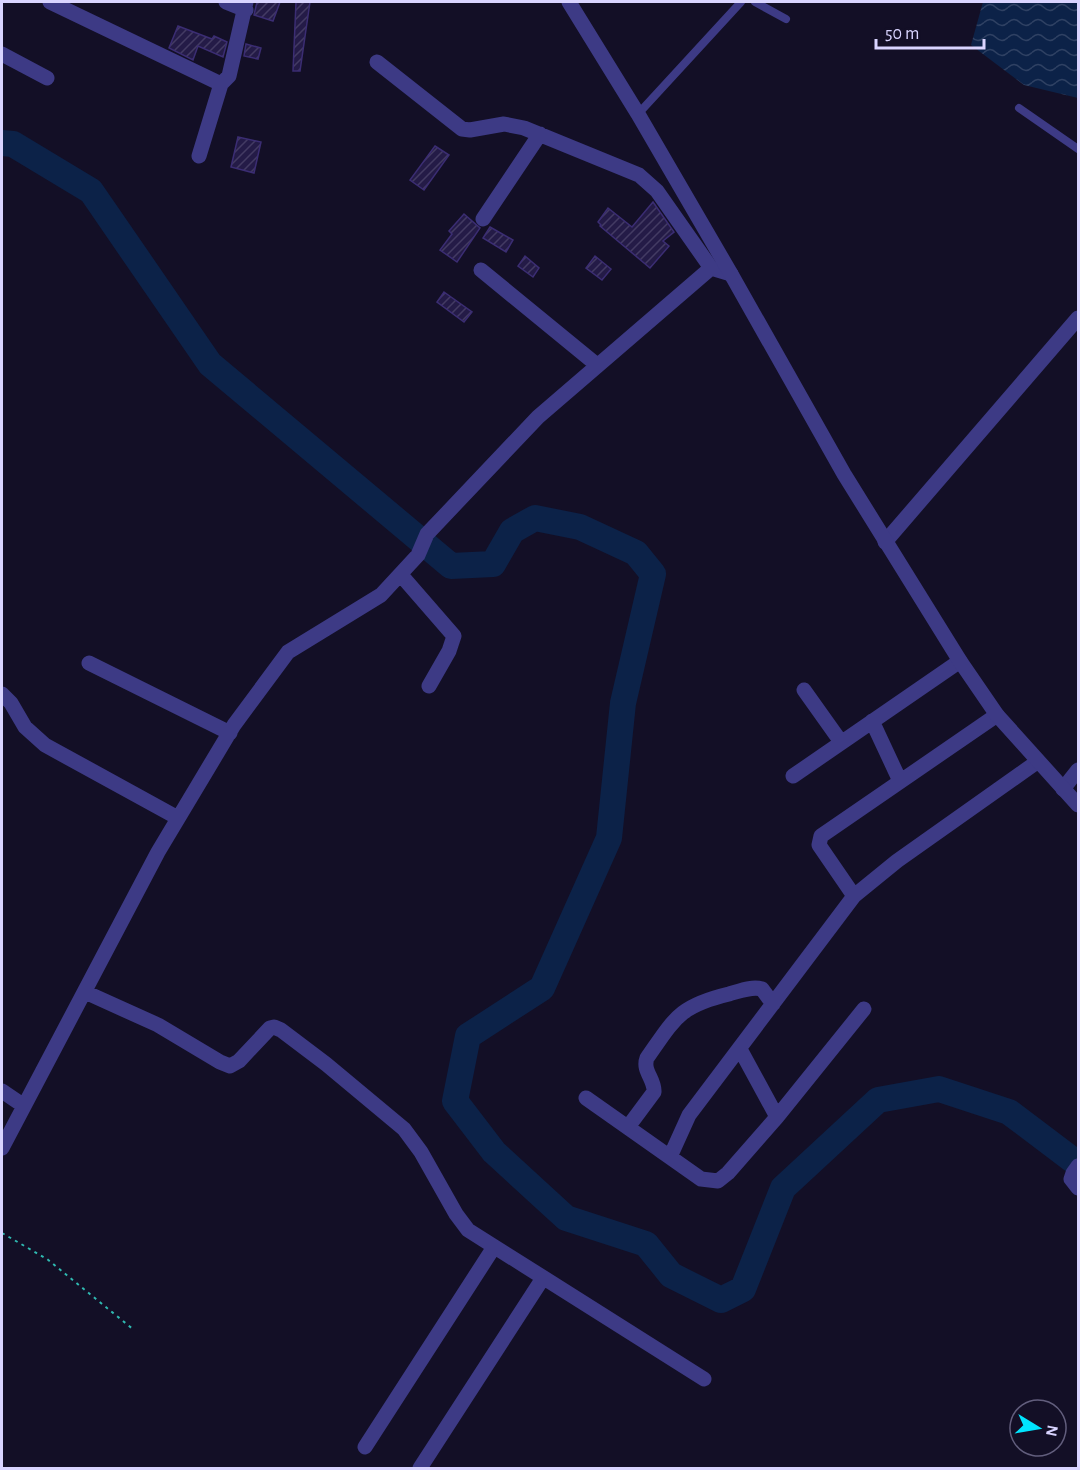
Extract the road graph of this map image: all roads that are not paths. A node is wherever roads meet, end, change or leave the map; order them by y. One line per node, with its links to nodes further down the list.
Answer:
1 (50, 2): 11 (street)
2 (226, 2): 6 (street)
3 (569, 2): 13 (street)
4 (741, 2): 13 (lane)
5 (755, 2): 7 (lane)
6 (246, 6): 11 (street)
7 (786, 19)
8 (2, 54): 10 (street)
9 (377, 62): 14 (street)
10 (47, 78)
11 (221, 84): 16 (street)
12 (1018, 108): 15 (lane)
13 (638, 114): 20 (street)
14 (540, 134): 17 (street); 18 (street)
15 (1078, 149)
16 (198, 156)
17 (483, 219)
18 (711, 268): 20 (street); 22 (street)
19 (481, 270): 22 (street)
20 (731, 274): 23 (street)
21 (1078, 318): 23 (street)
22 (597, 365): 24 (street)
23 (885, 543): 25 (street)
24 (400, 575): 27 (street); 32 (street)
25 (960, 661): 30 (street); 31 (street)
26 (88, 663): 32 (street)
27 (429, 686)
28 (804, 690): 33 (street)
29 (2, 694): 40 (street)
30 (997, 715): 34 (street); 37 (street)
31 (873, 721): 33 (street); 37 (street)
32 (230, 733): 40 (street)
33 (841, 742): 36 (street)
34 (1037, 762): 38 (street); 41 (street)
35 (1078, 770): 38 (street)
36 (793, 776)
37 (900, 781): 41 (street)
38 (1063, 789): 39 (street)
39 (1078, 805)
40 (178, 818): 42 (street)
41 (854, 896): 43 (street)
42 (85, 992): 48 (street); 55 (street)
43 (774, 1004): 45 (street); 50 (street)
44 (864, 1009): 49 (street)
45 (740, 1048): 49 (street); 52 (street)
46 (2, 1091): 48 (street)
47 (586, 1098): 50 (street)
48 (24, 1106): 51 (street)
49 (777, 1118): 52 (street)
50 (628, 1127): 52 (street)
51 (2, 1148)
52 (670, 1157)
53 (1077, 1168): 54 (street)
54 (1078, 1188)
55 (494, 1247): 56 (street); 58 (street)
56 (543, 1278): 57 (street); 59 (street)
57 (704, 1379)
58 (365, 1447)
59 (420, 1468)

